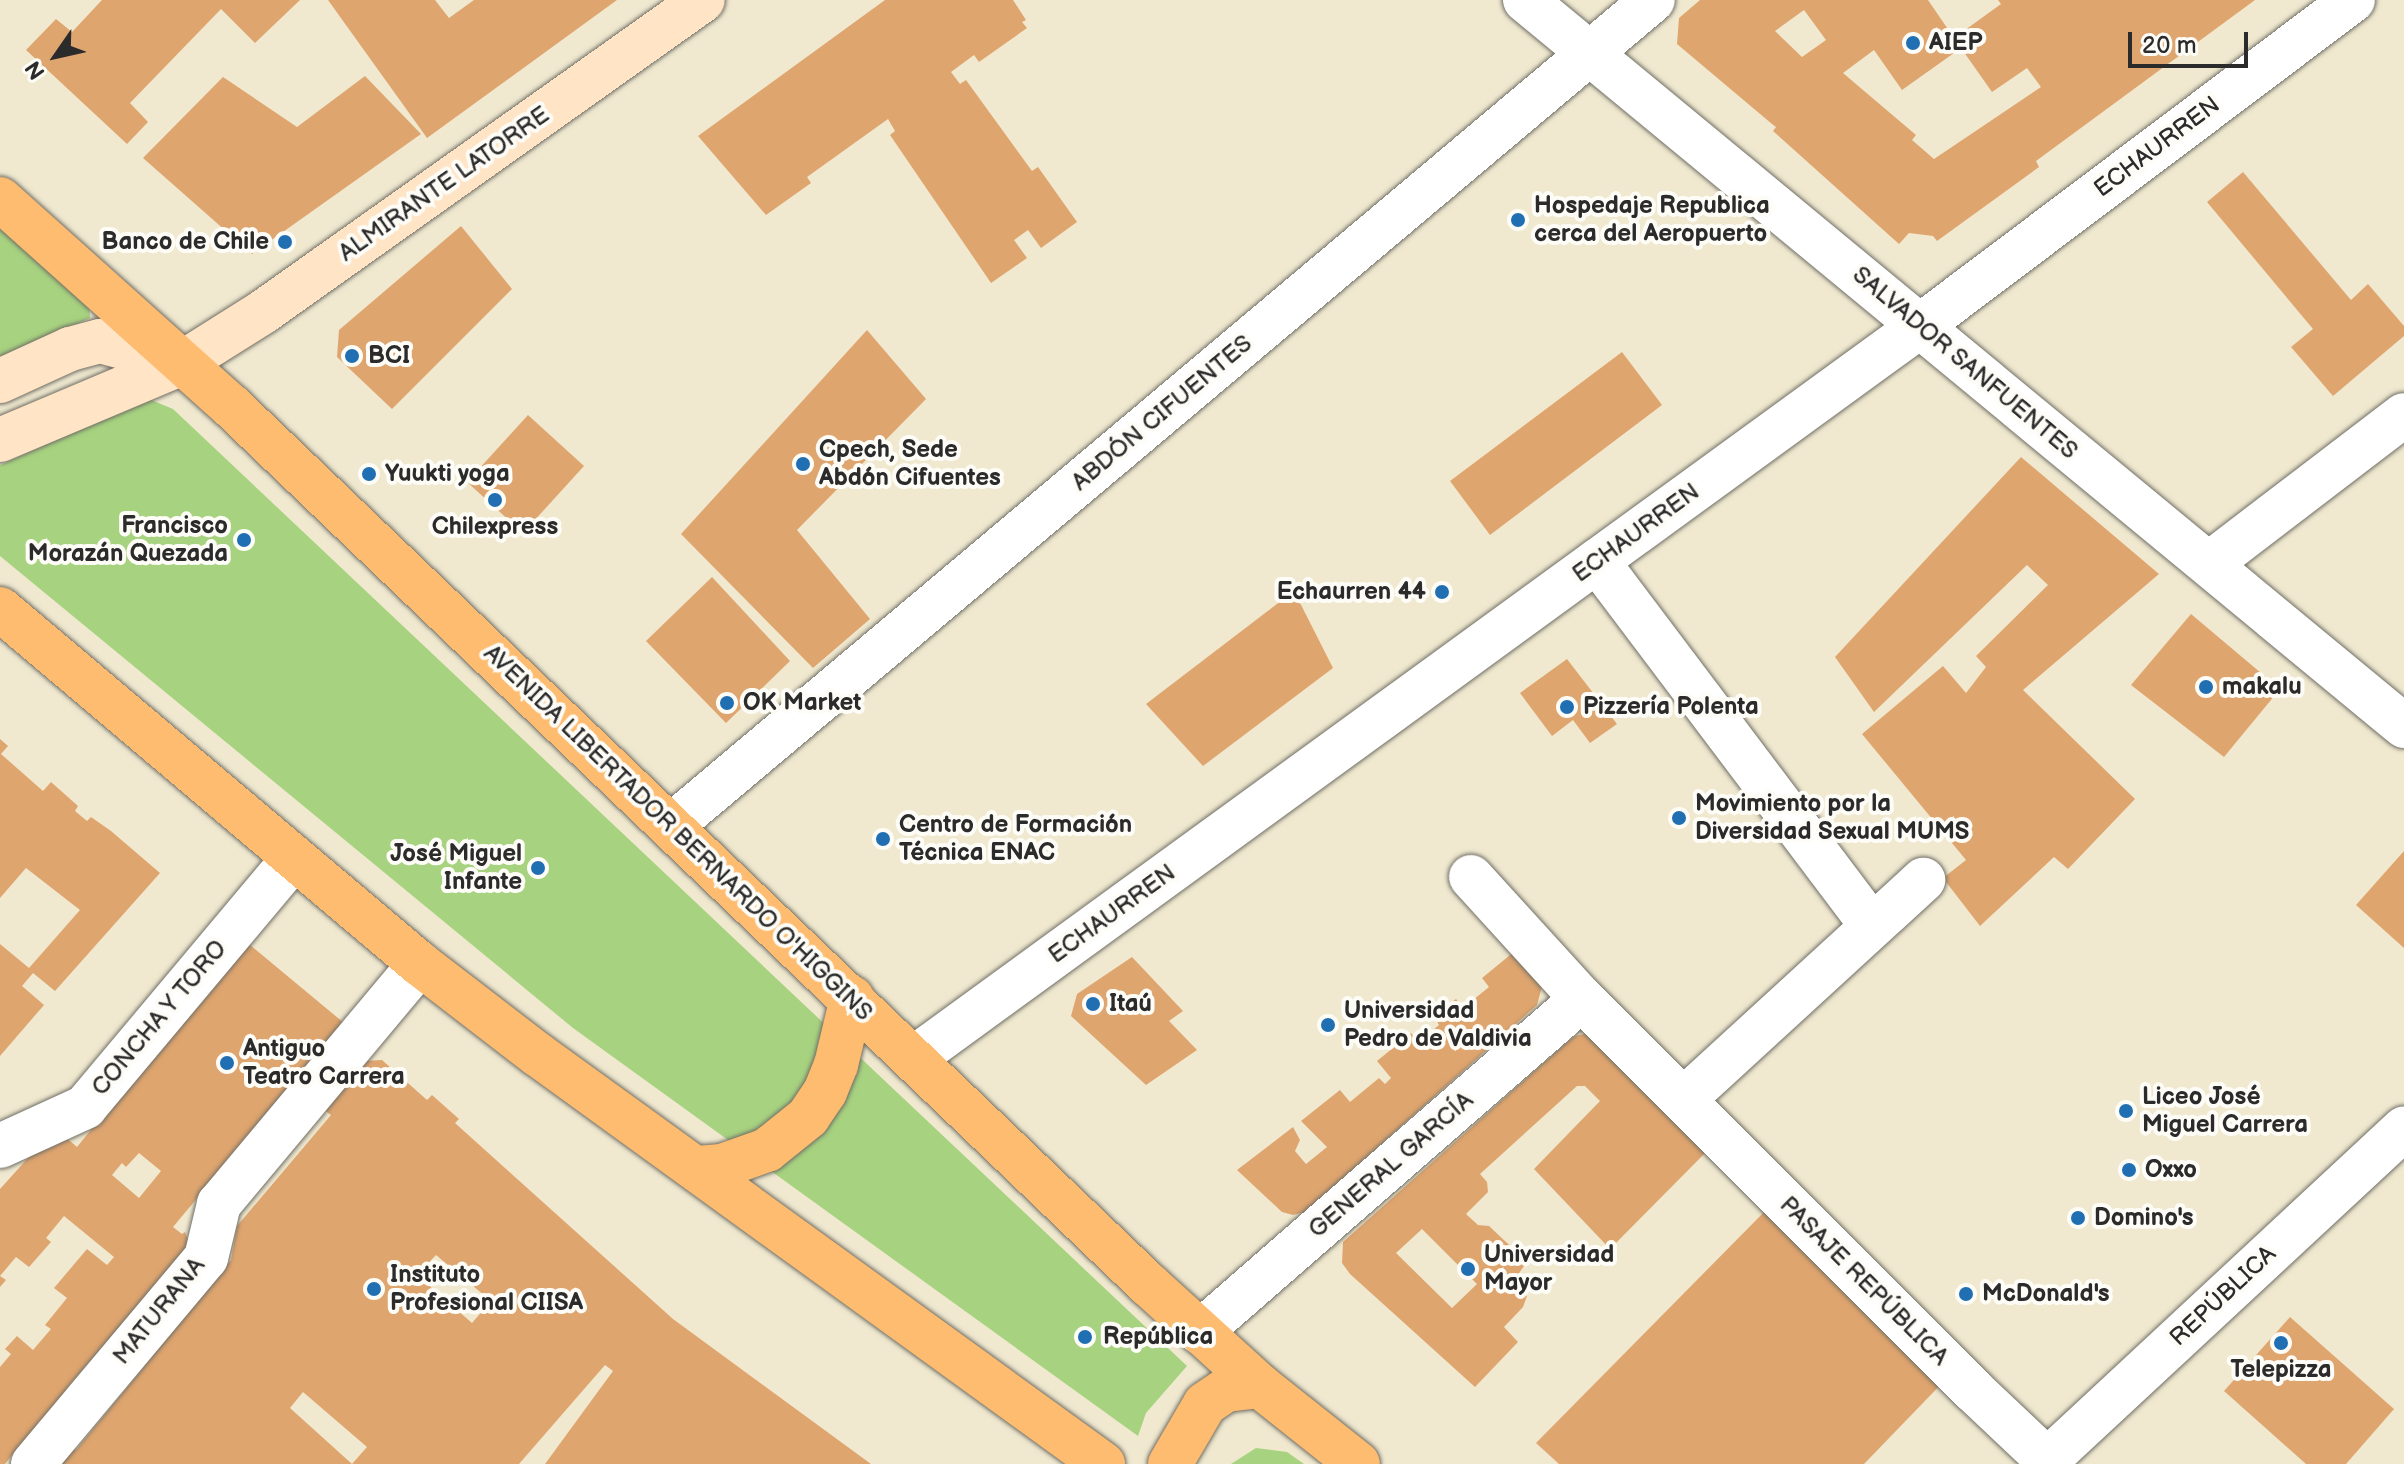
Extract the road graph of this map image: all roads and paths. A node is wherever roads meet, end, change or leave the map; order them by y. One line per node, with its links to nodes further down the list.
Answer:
1 (703, 0): 8 (main road, ALMIRANTE LATORRE)
2 (1525, 0): 5 (street, SALVADOR SANFUENTES)
3 (1653, 0): 5 (street, ABDÓN CIFUENTES)
4 (2353, 0): 7 (street, ECHAURREN)
5 (1590, 53): 7 (street, SALVADOR SANFUENTES); 16 (street, ABDÓN CIFUENTES)
6 (0, 199): 8 (main road, AVENIDA LIBERTADOR BERNARDO O'HIGGINS)
7 (1920, 326): 12 (street, ECHAURREN); 13 (street, SALVADOR SANFUENTES)
8 (182, 363): 9 (main road); 11 (main road, ALMIRANTE LATORRE); 16 (main road, AVENIDA LIBERTADOR BERNARDO O'HIGGINS)
9 (0, 381)
10 (2404, 415): 13 (street)
11 (0, 440)
12 (1597, 561): 20 (street); 24 (street, ECHAURREN)
13 (2209, 564): 15 (street, SALVADOR SANFUENTES)
14 (0, 609): 17 (main road)
15 (2404, 726)
16 (671, 826): 22 (main road, AVENIDA LIBERTADOR BERNARDO O'HIGGINS)
17 (294, 858): 21 (main road); 27 (street, CONCHA Y TORO)
18 (1471, 877): 23 (street, PASAJE REPÚBLICA)
19 (1923, 880): 20 (street)
20 (1872, 926): 25 (street)
21 (420, 964): 28 (main road); 32 (street, MATURANA)
22 (852, 998): 24 (main road, AVENIDA LIBERTADOR BERNARDO O'HIGGINS); 28 (main road)
23 (1582, 999): 25 (street, PASAJE REPÚBLICA); 29 (street, GENERAL GARCÍA)
24 (914, 1058): 29 (main road, AVENIDA LIBERTADOR BERNARDO O'HIGGINS)
25 (1683, 1100): 31 (street, PASAJE REPÚBLICA)
26 (2404, 1128): 31 (street, REPÚBLICA)
27 (0, 1146)
28 (698, 1168): 33 (main road)
29 (1200, 1332): 30 (main road, AVENIDA LIBERTADOR BERNARDO O'HIGGINS)
30 (1260, 1386): 34 (main road); 35 (main road, AVENIDA LIBERTADOR BERNARDO O'HIGGINS)
31 (2045, 1462)
32 (33, 1464)
33 (1103, 1464)
34 (1170, 1464)
35 (1358, 1464)

